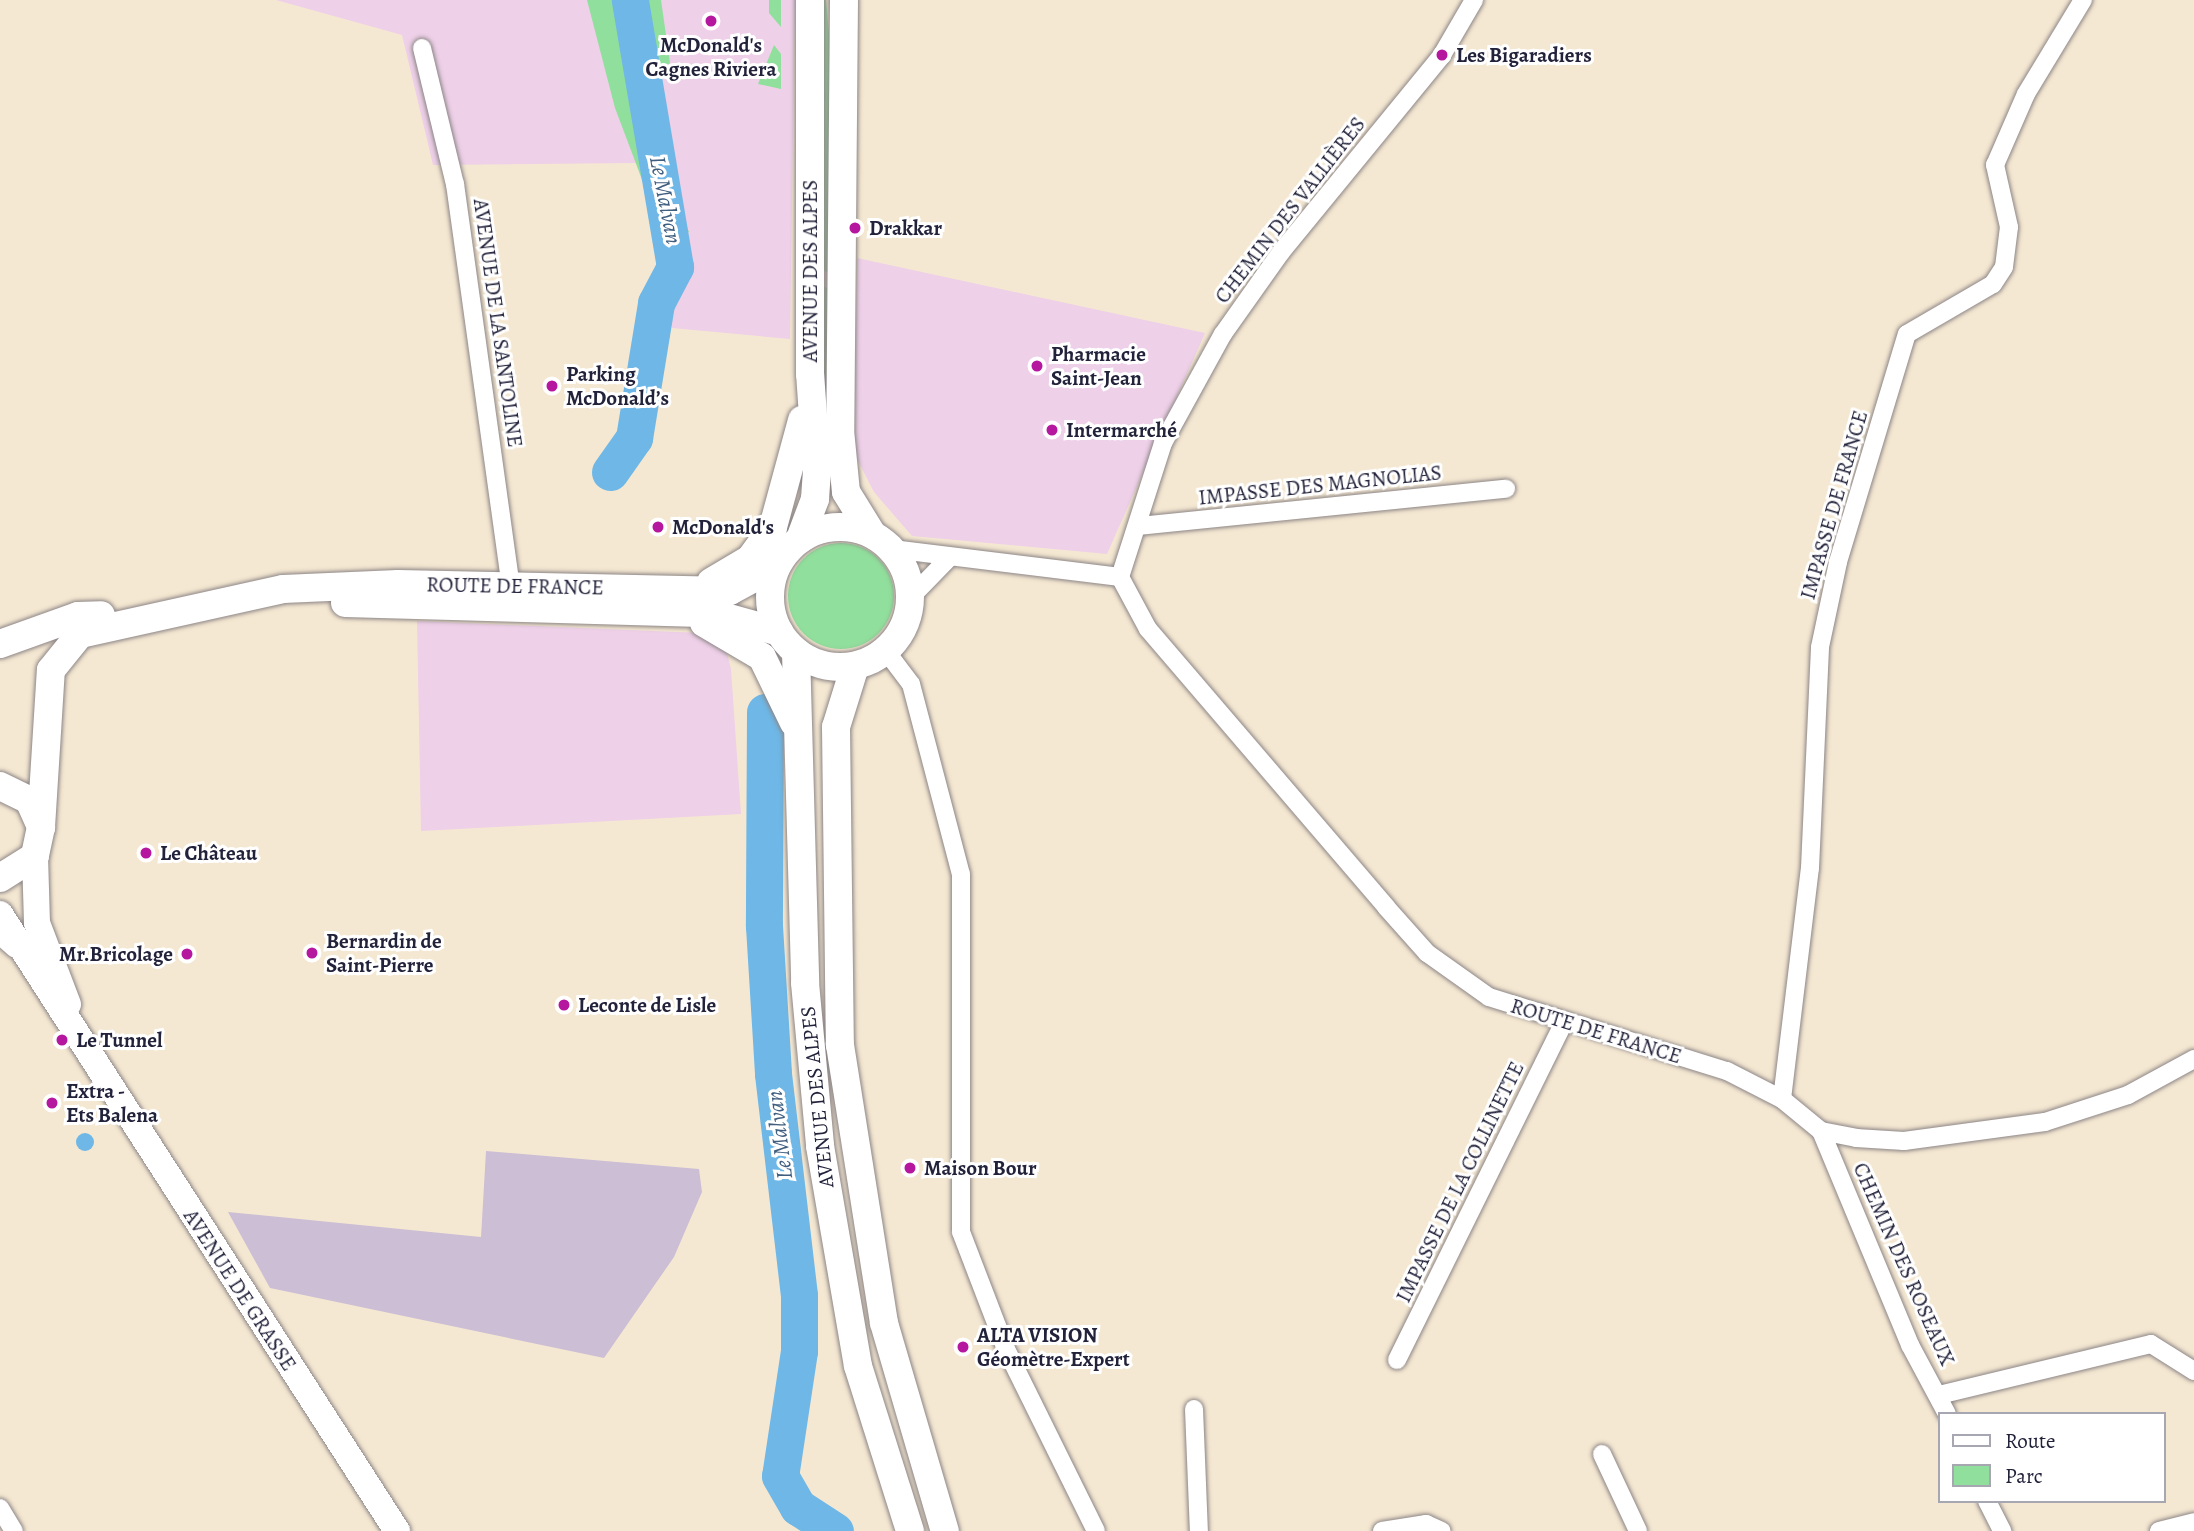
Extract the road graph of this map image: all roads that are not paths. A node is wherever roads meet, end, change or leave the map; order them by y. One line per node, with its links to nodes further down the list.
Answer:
1 (810, 0): 6 (main road, AVENUE DES ALPES)
2 (844, 0): 10 (main road, AVENUE DES ALPES)
3 (1475, 0): 8 (street, CHEMIN DES VALLIÈRES)
4 (2083, 0): 34 (street, IMPASSE DE FRANCE)
5 (422, 48): 15 (street, AVENUE DE LA SANTOLINE)
6 (810, 374): 9 (main road, AVENUE DES ALPES); 17 (main road)
7 (1506, 489): 8 (street, IMPASSE DES MAGNOLIAS)
8 (1139, 526): 13 (street, CHEMIN DES VALLIÈRES)
9 (800, 539): 10 (main road); 12 (main road)
10 (882, 542): 11 (street); 16 (main road)
11 (948, 559): 13 (street); 16 (street)
12 (776, 566): 17 (main road, ROUTE DE FRANCE); 19 (main road)
13 (1120, 577): 31 (street, ROUTE DE FRANCE)
14 (247, 596): 15 (main road, ROUTE DE FRANCE); 15 (main road, ROUTE DE FRANCE); 18 (main road, ROUTE DE FRANCE)
15 (512, 597): 17 (main road, ROUTE DE FRANCE)
16 (911, 597): 21 (main road)
17 (687, 602): 19 (main road, ROUTE DE FRANCE); 24 (main road)
18 (120, 623): 20 (main road); 23 (main road, ROUTE DE FRANCE)
19 (787, 642): 22 (main road); 24 (main road, AVENUE DES ALPES)
20 (0, 644)
21 (886, 651): 22 (main road); 49 (street)
22 (855, 666): 48 (main road, AVENUE DES ALPES)
23 (44, 732): 25 (main road, ROUTE DE FRANCE); 26 (main road, ROUTE DE FRANCE)
24 (804, 756): 47 (main road, AVENUE DES ALPES)
25 (1, 786): 26 (main road)
26 (41, 827): 27 (main road, ROUTE DE FRANCE)
27 (35, 856): 28 (main road); 32 (main road, AVENUE DE GRASSE)
28 (0, 878)
29 (0, 914): 30 (main road, AVENUE DE GRASSE)
30 (9, 936): 32 (main road, AVENUE DE GRASSE)
31 (1563, 1024): 34 (street, ROUTE DE FRANCE); 36 (street, IMPASSE DE LA COLLINETTE)
32 (86, 1047): 46 (main road, AVENUE DE GRASSE)
33 (2194, 1059): 35 (street)
34 (1782, 1100): 35 (street, ROUTE DE FRANCE)
35 (1821, 1131): 38 (street, CHEMIN DES ROSEAUX)
36 (1397, 1360)
37 (2194, 1371): 38 (street)
38 (1939, 1395): 40 (street, CHEMIN DES ROSEAUX)
39 (1194, 1409): 50 (street)
40 (1946, 1412)
41 (1602, 1454): 53 (street)
42 (1988, 1503): 54 (street)
43 (0, 1508): 45 (street)
44 (2194, 1522): 55 (street)
45 (15, 1531)
46 (397, 1531)
47 (910, 1531)
48 (945, 1531)
49 (1096, 1531)
50 (1199, 1531)
51 (1382, 1531): 52 (street)
52 (1442, 1531)
53 (1638, 1531)
54 (2002, 1531)
55 (2160, 1531)

